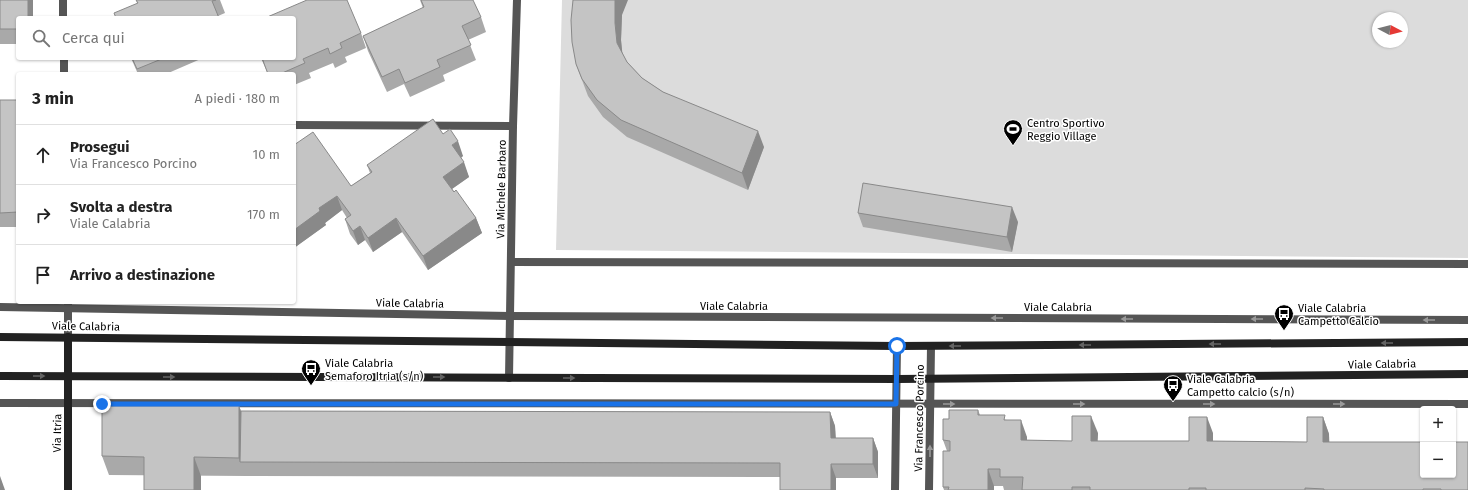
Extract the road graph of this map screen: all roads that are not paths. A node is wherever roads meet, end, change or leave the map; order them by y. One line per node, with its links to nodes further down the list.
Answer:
1 (63, 0): 3 (street)
2 (517, 0): 7 (street, Via Michele Barbaro)
3 (63, 16)
4 (64, 60): 5 (street)
5 (64, 72)
6 (296, 125): 7 (street)
7 (513, 126): 8 (street, Via Michele Barbaro)
8 (511, 262): 9 (street); 12 (street, Via Michele Barbaro)
9 (1468, 264)
10 (68, 305): 11 (street, Viale Calabria); 12 (street, Viale Calabria); 15 (street)
11 (0, 307)
12 (511, 316): 13 (street, Viale Calabria, one-way to 12); 16 (street, Via Michele Barbaro)
13 (1468, 320)
14 (0, 337): 15 (main road, Viale Calabria)
15 (68, 337): 16 (main road, Viale Calabria); 22 (main road, Via Itria)
16 (510, 342): 18 (main road, Viale Calabria); 23 (street, Via Michele Barbaro)
17 (1468, 342): 19 (main road, Viale Calabria, one-way to 19)
18 (897, 346): 19 (main road, Viale Calabria); 24 (street, Via Francesco Porcino)
19 (931, 346): 25 (street, Via Francesco Porcino)
20 (1468, 374): 25 (main road, Viale Calabria)
21 (0, 376): 22 (main road, Viale Calabria, one-way to 22)
22 (68, 376): 23 (main road, Viale Calabria, one-way to 23); 27 (main road, Via Itria)
23 (509, 378): 24 (main road, Viale Calabria, one-way to 24)
24 (897, 379): 25 (main road, Viale Calabria); 28 (street, Via Francesco Porcino)
25 (930, 379): 29 (street, Via Francesco Porcino)
26 (0, 403): 27 (street)
27 (69, 404): 28 (street); 31 (main road, Via Itria)
28 (896, 404): 29 (street); 32 (street, Via Francesco Porcino)
29 (930, 404): 30 (street, one-way to 30); 33 (street, Via Francesco Porcino, one-way to 29)
30 (1468, 404)
31 (68, 490)
32 (895, 490)
33 (930, 490)

